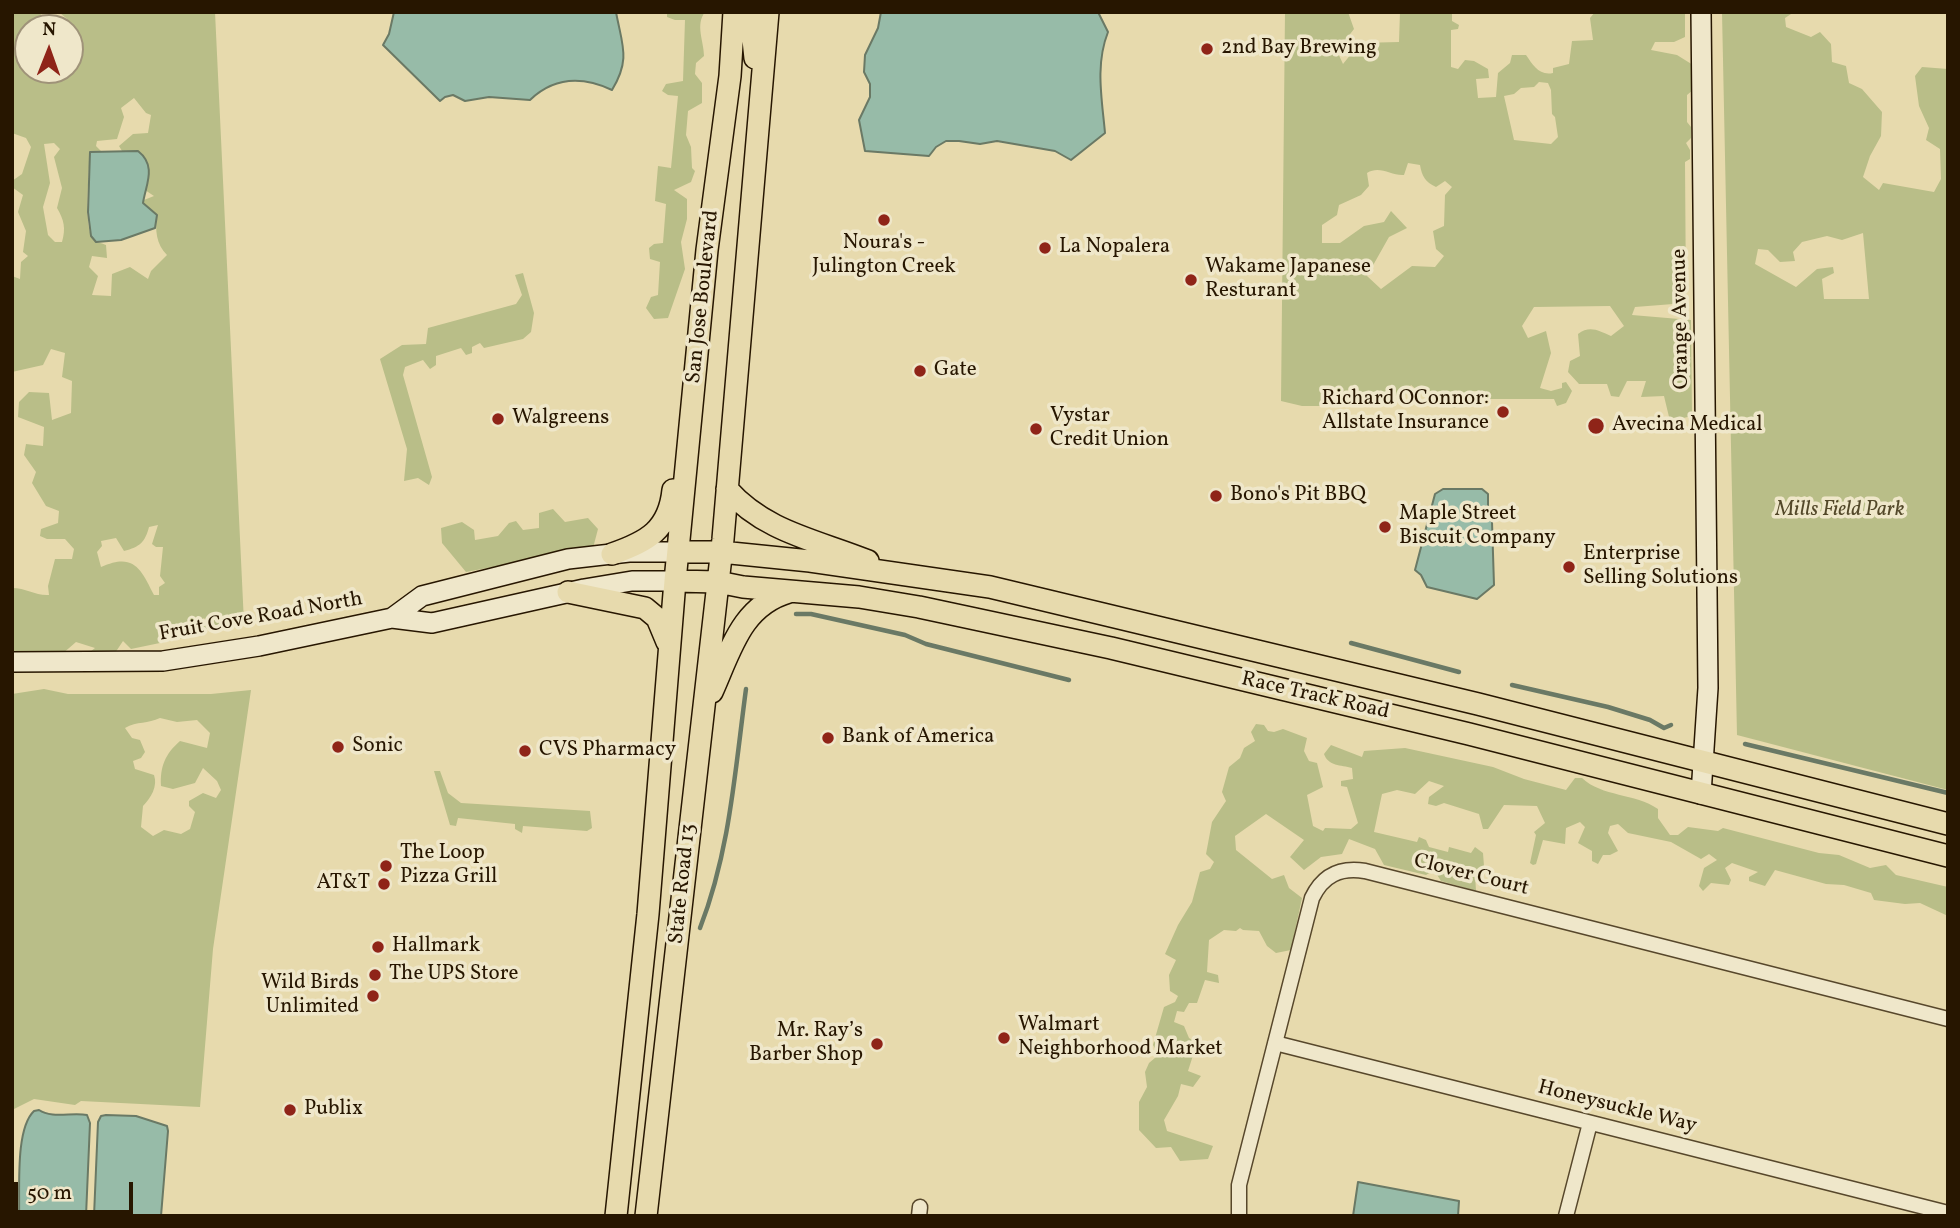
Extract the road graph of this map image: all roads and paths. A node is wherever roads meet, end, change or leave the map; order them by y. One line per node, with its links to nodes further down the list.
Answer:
1 (768, 12): 4 (main road, San Jose Boulevard)
2 (1702, 12): 23 (street, Orange Avenue)
3 (736, 15): 4 (main road); 5 (main road, San Jose Boulevard)
4 (762, 98): 6 (main road, San Jose Boulevard)
5 (707, 250): 7 (main road, San Jose Boulevard); 9 (main road)
6 (727, 489): 8 (main road, San Jose Boulevard); 10 (main road)
7 (678, 552): 8 (main road, Race Track Road); 9 (street, Fruit Cove Road North); 11 (main road, San Jose Boulevard)
8 (721, 552): 10 (main road, Race Track Road); 12 (main road, State Road 13)
9 (612, 554): 15 (street, Fruit Cove Road North)
10 (892, 571): 16 (main road, Race Track Road)
11 (675, 581): 12 (main road, Race Track Road); 14 (street, Fruit Cove Road North); 19 (main road, State Road 13)
12 (718, 582): 13 (main road, Race Track Road); 22 (main road, State Road 13)
13 (796, 590): 18 (main road, Race Track Road); 22 (main road)
14 (568, 592): 15 (street, Fruit Cove Road North); 19 (main road)
15 (392, 618): 20 (street, Fruit Cove Road North)
16 (1119, 618): 17 (main road, Race Track Road); 18 (main road)
17 (1221, 642): 21 (main road); 23 (main road, Race Track Road)
18 (1111, 648): 21 (main road, Race Track Road)
19 (669, 650): 27 (main road, State Road 13)
20 (12, 662)
21 (1213, 673): 24 (main road, Race Track Road)
22 (704, 710): 28 (main road, State Road 13)
23 (1704, 762): 24 (street, Orange Avenue); 25 (main road, Race Track Road)
24 (1701, 794): 26 (main road, Race Track Road)
25 (1948, 824)
26 (1948, 856)
27 (648, 914): 28 (main road); 31 (main road, State Road 13)
28 (676, 959): 32 (main road, State Road 13)
29 (1948, 1019): 30 (street, Clover Court)
30 (1275, 1044): 33 (street, Honeysuckle Way); 37 (street, Clover Court)
31 (631, 1070): 32 (main road); 35 (main road, State Road 13)
32 (656, 1118): 36 (main road, State Road 13)
33 (1590, 1123): 34 (street, Honeysuckle Way); 38 (street)
34 (1948, 1213)
35 (617, 1216)
36 (646, 1216)
37 (1239, 1216)
38 (1566, 1216)

